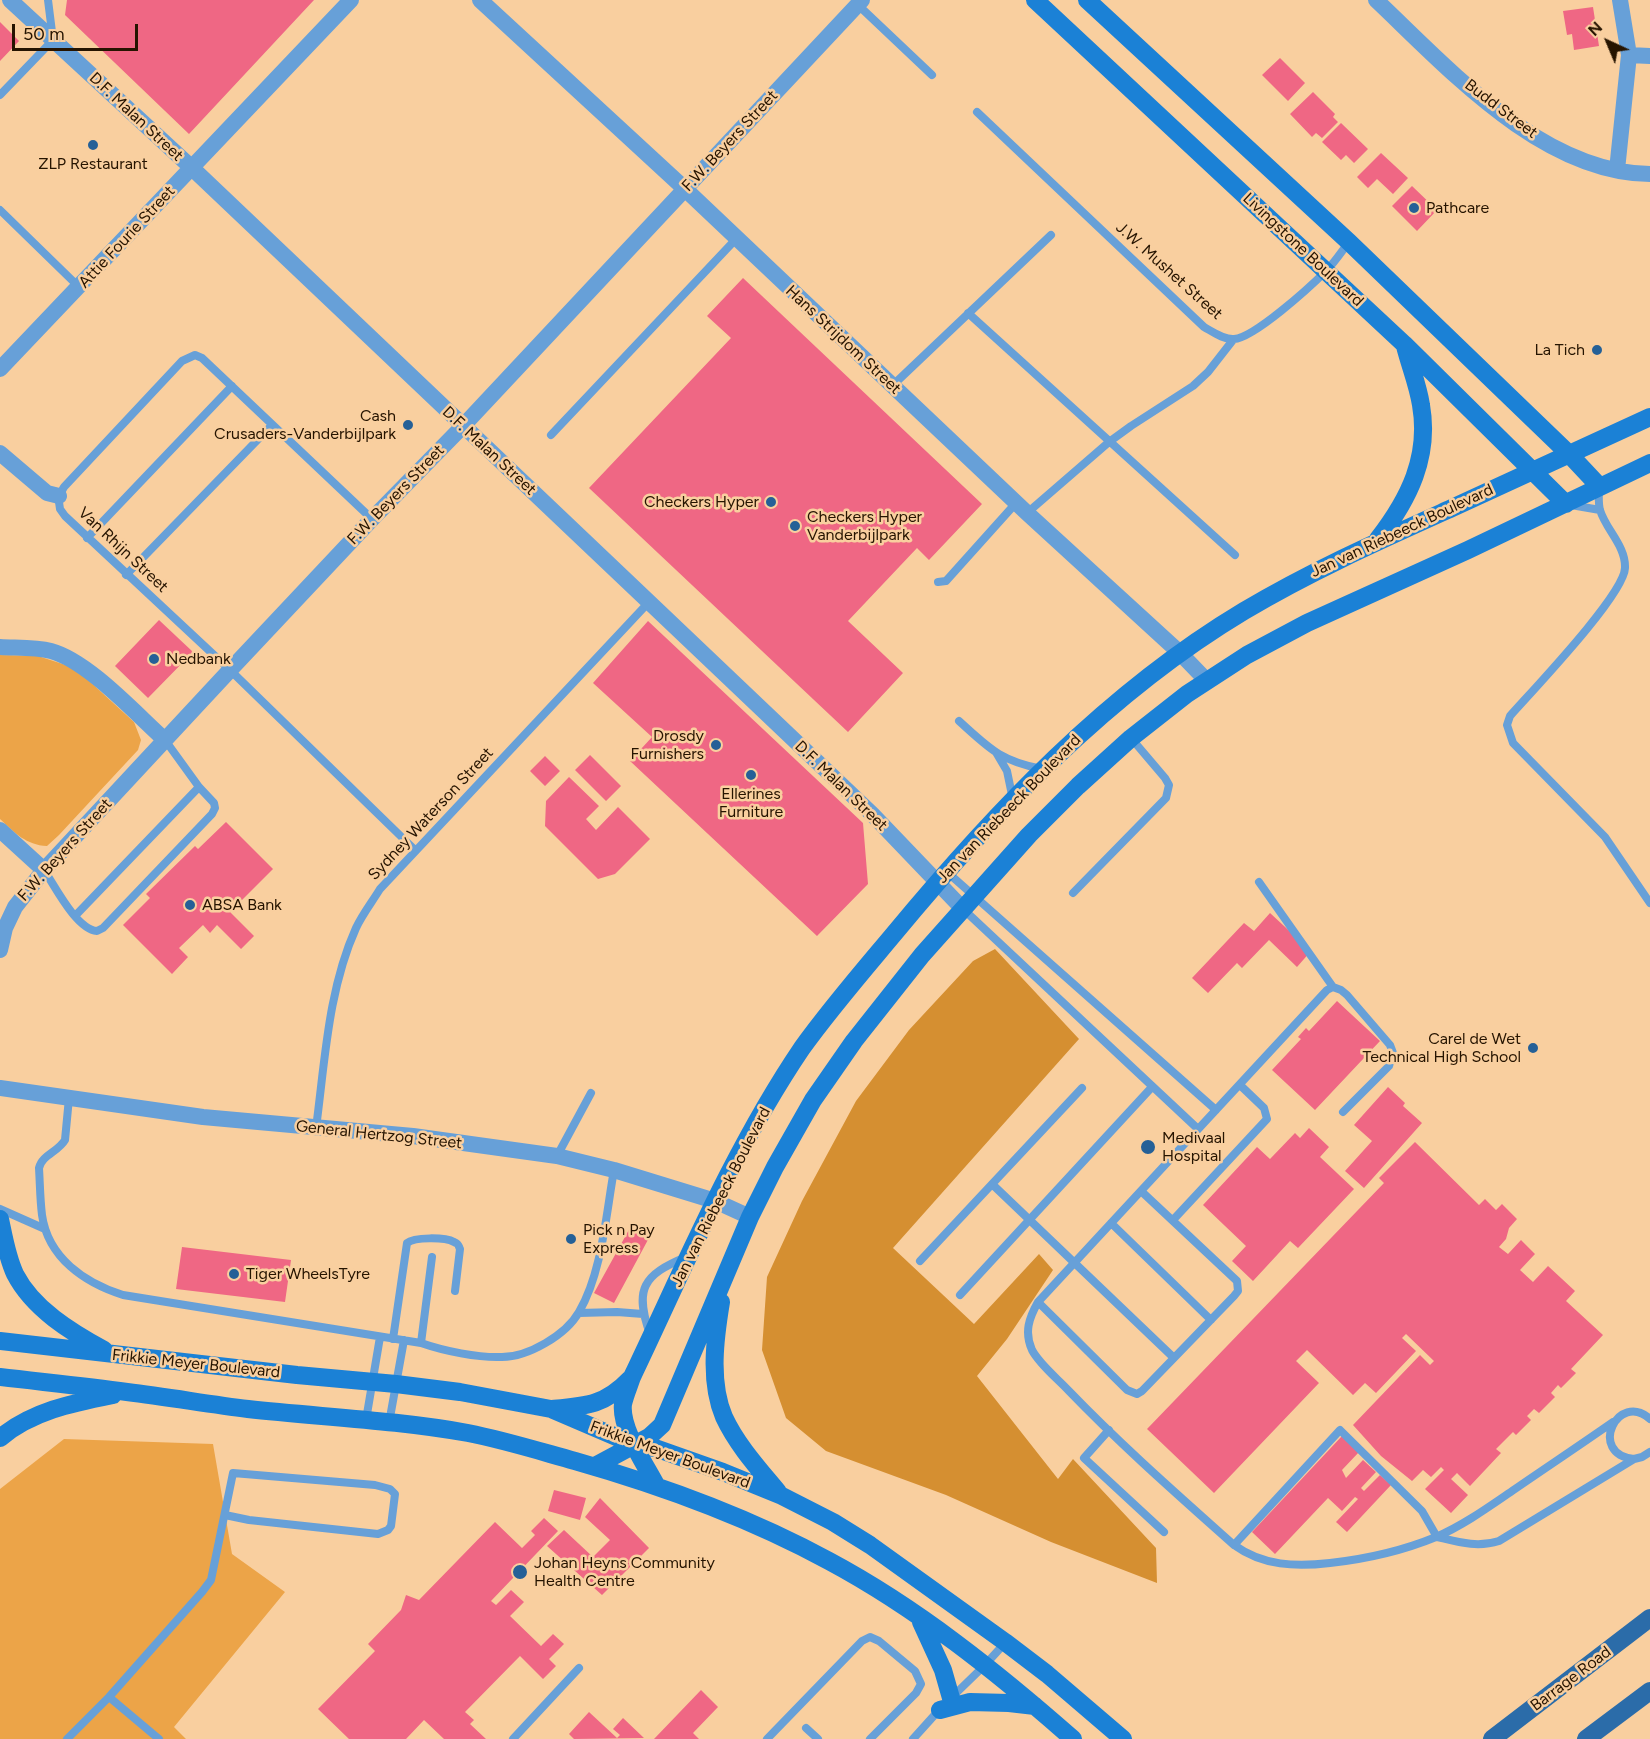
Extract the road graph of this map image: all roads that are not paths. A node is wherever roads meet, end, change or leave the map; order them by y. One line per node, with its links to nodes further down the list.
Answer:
1 (10, 0): 10 (street, D.F. Malan Street)
2 (48, 0): 10 (lane)
3 (351, 0): 16 (street, Attie Fourie Street)
4 (480, 0): 19 (street, Hans Strijdom Street)
5 (1035, 0): 24 (street, Livingstone Boulevard)
6 (1086, 0): 23 (street)
7 (1376, 0): 17 (street, Budd Street)
8 (1620, 0): 11 (street)
9 (857, 2): 13 (lane); 19 (street, F.W. Beyers Street)
10 (53, 40): 14 (lane); 16 (street, D.F. Malan Street)
11 (1629, 55): 12 (street); 17 (street)
12 (1650, 56)
13 (932, 75)
14 (0, 95)
15 (977, 112): 27 (lane, J.W. Mushet Street)
16 (192, 168): 25 (street, Attie Fourie Street); 34 (street, D.F. Malan Street)
17 (1617, 170): 18 (street, Budd Street)
18 (1650, 174)
19 (685, 189): 22 (street, Hans Strijdom Street); 34 (street, F.W. Beyers Street)
20 (0, 210): 25 (lane)
21 (1051, 235): 26 (lane)
22 (736, 239): 31 (street, Hans Strijdom Street); 35 (lane)
23 (1349, 242): 24 (lane); 38 (street)
24 (1326, 271): 27 (lane); 28 (street, Livingstone Boulevard)
25 (80, 287): 29 (street, Attie Fourie Street)
26 (968, 313): 31 (lane); 36 (lane)
27 (1233, 340): 36 (lane)
28 (1404, 344): 40 (street, Livingstone Boulevard); 48 (street)
29 (0, 369)
30 (232, 386): 33 (lane); 42 (lane); 47 (lane)
31 (892, 386): 44 (street, Hans Strijdom Street)
32 (1650, 417): 38 (street, Jan van Riebeeck Boulevard)
33 (272, 425): 46 (lane); 50 (lane)
34 (463, 426): 46 (street, F.W. Beyers Street); 52 (street, D.F. Malan Street)
35 (551, 435)
36 (1109, 442): 44 (lane); 49 (lane)
37 (0, 453): 42 (street)
38 (1569, 454): 40 (street, Jan van Riebeeck Boulevard); 41 (street)
39 (1650, 463): 41 (street, Jan van Riebeeck Boulevard)
40 (1534, 470): 43 (street, Livingstone Boulevard); 48 (street, Jan van Riebeeck Boulevard)
41 (1599, 486): 43 (street, Jan van Riebeeck Boulevard); 45 (lane)
42 (59, 496): 47 (lane, Van Rhijn Street)
43 (1566, 504): 45 (lane); 56 (street, Jan van Riebeeck Boulevard)
44 (1022, 508): 51 (lane); 54 (street, Hans Strijdom Street)
45 (1600, 510): 71 (lane)
46 (372, 519): 55 (street, F.W. Beyers Street)
47 (87, 538): 50 (lane, Van Rhijn Street)
48 (1375, 542): 54 (street, Jan van Riebeeck Boulevard)
49 (1235, 555)
50 (126, 575): 55 (lane, Van Rhijn Street)
51 (938, 582)
52 (649, 602): 65 (lane, Sydney Waterson Street); 67 (street, D.F. Malan Street)
53 (0, 647): 59 (street)
54 (1180, 653): 56 (street, Hans Strijdom Street); 61 (street, Jan van Riebeeck Boulevard)
55 (230, 670): 59 (street, F.W. Beyers Street); 65 (lane, Van Rhijn Street)
56 (1206, 680): 58 (street, Jan van Riebeeck Boulevard)
57 (959, 721): 60 (lane)
58 (1131, 738): 69 (lane); 70 (street, Jan van Riebeeck Boulevard)
59 (165, 740): 62 (lane); 66 (street, F.W. Beyers Street)
60 (997, 754): 61 (lane); 63 (lane)
61 (1043, 770): 63 (street, Jan van Riebeeck Boulevard)
62 (199, 787): 72 (lane); 72 (lane)
63 (1014, 800): 67 (street, Jan van Riebeeck Boulevard)
64 (0, 830): 66 (street)
65 (415, 850): 83 (lane, Sydney Waterson Street)
66 (44, 870): 72 (lane); 73 (street, F.W. Beyers Street)
67 (942, 877): 70 (street, D.F. Malan Street); 89 (street, Jan van Riebeeck Boulevard)
68 (1259, 882): 74 (lane)
69 (1073, 893)
70 (968, 902): 76 (lane); 81 (lane); 91 (street, Jan van Riebeeck Boulevard)
71 (1650, 903)
72 (75, 916)
73 (0, 950)
74 (1333, 987): 75 (lane); 82 (lane)
75 (1239, 1084): 81 (lane); 94 (lane)
76 (1152, 1087): 84 (lane); 93 (lane)
77 (0, 1088): 80 (street, General Hertzog Street)
78 (1082, 1088): 87 (lane)
79 (591, 1093): 85 (lane)
80 (69, 1098): 83 (street, General Hertzog Street); 96 (lane)
81 (1216, 1110): 84 (lane)
82 (1343, 1112)
83 (316, 1128): 85 (street, General Hertzog Street)
84 (1198, 1129): 88 (lane)
85 (557, 1156): 86 (street, General Hertzog Street)
86 (614, 1170): 89 (street, General Hertzog Street); 105 (lane)
87 (992, 1184): 93 (lane); 99 (lane)
88 (1141, 1191): 94 (lane); 95 (lane)
89 (715, 1201): 91 (street, General Hertzog Street); 97 (street, Jan van Riebeeck Boulevard)
90 (0, 1209): 96 (lane)
91 (750, 1217): 101 (street, Jan van Riebeeck Boulevard)
92 (0, 1219): 114 (street)
93 (1030, 1220): 100 (lane); 103 (lane)
94 (1173, 1220): 107 (lane)
95 (1111, 1223): 100 (lane); 107 (lane)
96 (45, 1229): 108 (lane)
97 (689, 1256): 106 (lane); 109 (street, Jan van Riebeeck Boulevard)
98 (432, 1257): 113 (lane)
99 (920, 1261)
100 (1076, 1262): 104 (lane); 115 (lane)
101 (726, 1271): 128 (street, Jan van Riebeeck Boulevard); 133 (street)
102 (455, 1291): 110 (lane)
103 (960, 1295)
104 (1038, 1302): 115 (lane); 126 (lane)
105 (579, 1313): 106 (lane); 113 (lane)
106 (643, 1314): 109 (lane)
107 (1211, 1320): 115 (lane)
108 (380, 1337): 110 (lane); 118 (lane)
109 (651, 1337): 117 (street, Jan van Riebeeck Boulevard)
110 (393, 1339): 111 (lane)
111 (404, 1340): 113 (lane); 119 (lane)
112 (0, 1341): 114 (street, Frikkie Meyer Boulevard)
113 (421, 1343)
114 (111, 1354): 118 (street, Frikkie Meyer Boulevard)
115 (1174, 1358)
116 (0, 1377): 120 (street, Frikkie Meyer Boulevard)
117 (632, 1377): 121 (street); 128 (street, Jan van Riebeeck Boulevard)
118 (372, 1381): 119 (street, Frikkie Meyer Boulevard); 123 (lane)
119 (396, 1384): 121 (street, Frikkie Meyer Boulevard); 125 (lane)
120 (126, 1392): 123 (street, Frikkie Meyer Boulevard); 127 (street)
121 (551, 1410): 128 (street, Frikkie Meyer Boulevard)
122 (1650, 1419): 124 (lane)
123 (366, 1421): 125 (street, Frikkie Meyer Boulevard)
124 (1613, 1422): 130 (lane); 136 (lane)
125 (389, 1423): 131 (street, Frikkie Meyer Boulevard)
126 (1109, 1430): 135 (lane); 137 (lane)
127 (0, 1438)
128 (635, 1445): 131 (street, Jan van Riebeeck Boulevard); 132 (street, Jan van Riebeeck Boulevard); 133 (street, Frikkie Meyer Boulevard)
129 (1650, 1452): 130 (lane)
130 (1634, 1459): 136 (lane)
131 (595, 1466): 132 (street, Frikkie Meyer Boulevard)
132 (656, 1485): 138 (street, Frikkie Meyer Boulevard)
133 (782, 1496): 140 (street, Frikkie Meyer Boulevard)
134 (225, 1515): 134 (lane); 144 (lane)
135 (1164, 1532)
136 (1437, 1537): 137 (lane); 137 (lane)
137 (1234, 1545)
138 (918, 1617): 141 (street, Frikkie Meyer Boulevard); 145 (street)
139 (1650, 1618): 157 (main road, Barrage Road)
140 (1005, 1642): 141 (lane); 156 (street, Frikkie Meyer Boulevard)
141 (984, 1666): 145 (lane); 146 (street, Frikkie Meyer Boulevard)
142 (579, 1668): 150 (lane)
143 (1650, 1691): 158 (main road)
144 (109, 1697): 148 (lane); 149 (lane)
145 (945, 1704): 146 (street); 154 (lane)
146 (1035, 1706): 155 (street, Frikkie Meyer Boulevard)
147 (806, 1728): 152 (lane)
148 (67, 1739)
149 (159, 1739)
150 (513, 1739)
151 (767, 1739): 153 (lane)
152 (818, 1739)
153 (870, 1739)
154 (913, 1739)
155 (1072, 1739)
156 (1123, 1739)
157 (1492, 1739)
158 (1586, 1739)

